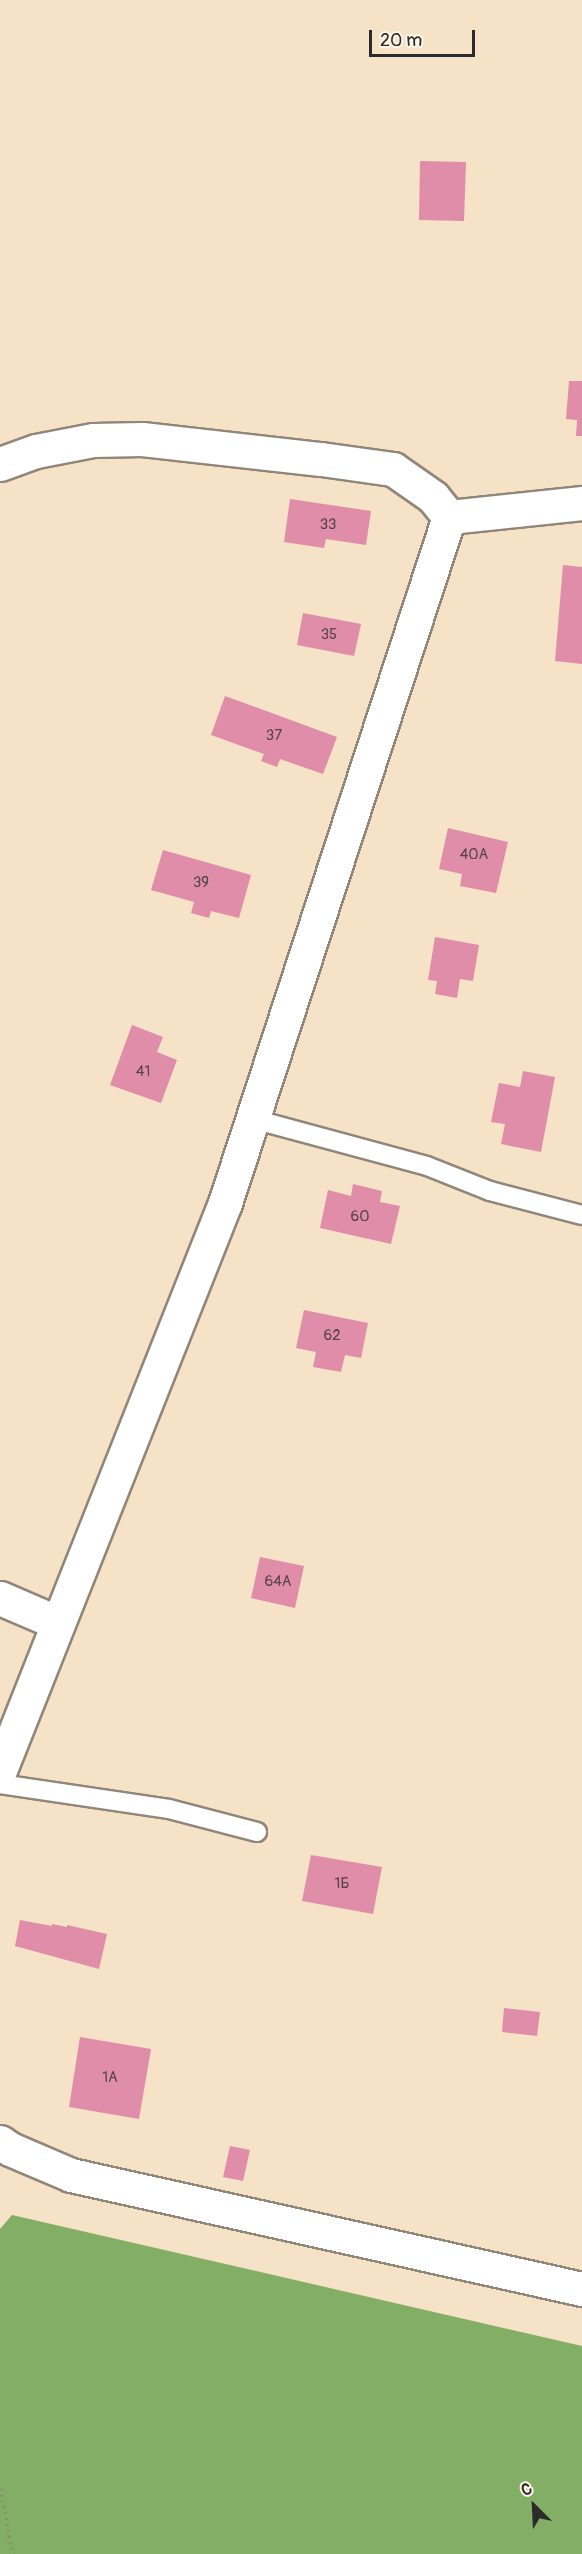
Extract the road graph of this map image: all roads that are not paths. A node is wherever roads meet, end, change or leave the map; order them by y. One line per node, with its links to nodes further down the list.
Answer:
1 (0, 464): 3 (street)
2 (582, 503): 3 (street)
3 (449, 518): 4 (street)
4 (253, 1119): 5 (lane); 7 (street)
5 (582, 1215)
6 (0, 1598): 7 (street)
7 (58, 1623): 8 (street)
8 (0, 1770)
9 (0, 1784): 10 (lane)
10 (257, 1832)
11 (0, 2142): 12 (street)
12 (582, 2289)

